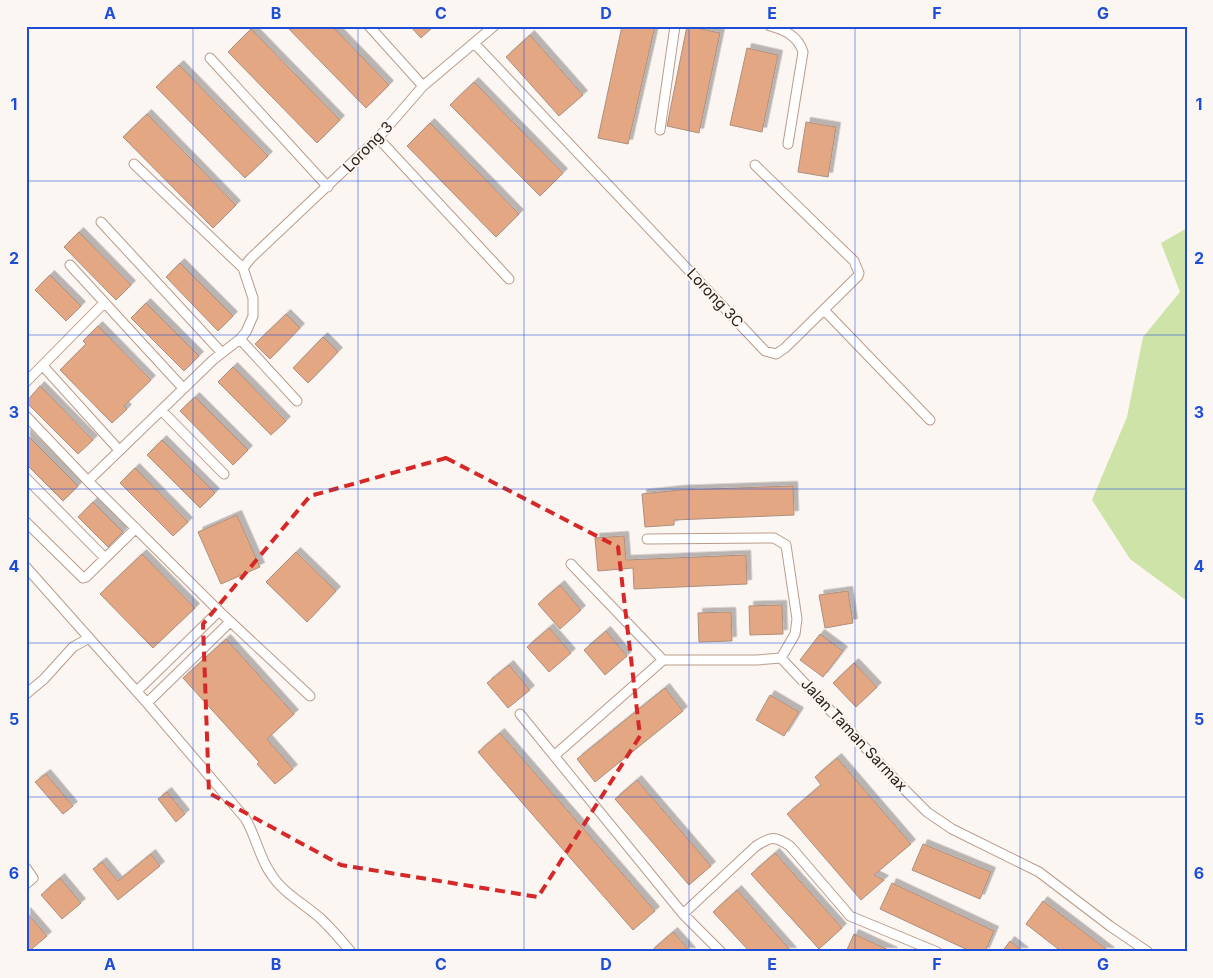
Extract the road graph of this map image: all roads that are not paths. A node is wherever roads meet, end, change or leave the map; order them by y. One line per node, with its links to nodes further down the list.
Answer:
1 (370, 26): 7 (street)
2 (494, 26): 5 (street, Lorong 3)
3 (675, 26): 8 (street)
4 (770, 26): 10 (street)
5 (474, 43): 7 (street, Lorong 3); 19 (street, Lorong 3C)
6 (210, 58): 13 (street)
7 (423, 86): 9 (street, Lorong 3)
8 (660, 130)
9 (378, 138): 13 (street, Lorong 3); 17 (street)
10 (788, 144)
11 (134, 164): 16 (street)
12 (755, 165): 19 (street, Lorong 3C)
13 (328, 187): 16 (street, Lorong 3)
14 (101, 222): 21 (street)
15 (70, 265): 18 (street)
16 (243, 268): 20 (street)
17 (509, 278)
18 (104, 303): 22 (street); 24 (street)
19 (824, 310): 28 (street)
20 (240, 339): 21 (street); 25 (street)
21 (222, 353): 24 (street)
22 (42, 366): 23 (street); 29 (street)
23 (26, 382)
24 (183, 388): 26 (street)
25 (297, 401)
26 (161, 410): 29 (street); 30 (street)
27 (26, 416): 32 (street)
28 (930, 420)
29 (119, 450): 32 (street)
30 (224, 474)
31 (26, 478): 36 (street)
32 (88, 480): 34 (street)
33 (26, 522): 36 (street)
34 (136, 528): 36 (street); 39 (street)
35 (647, 539): 42 (street)
36 (105, 558)
37 (571, 564): 43 (street)
38 (26, 567): 41 (street)
39 (219, 611): 40 (street); 44 (street)
40 (230, 622): 46 (street); 47 (street)
41 (89, 638): 44 (street); 45 (street)
42 (782, 658): 43 (street); 56 (street, Jalan Taman Sarmax)
43 (663, 660): 49 (street)
44 (137, 691): 47 (street)
45 (26, 694)
46 (310, 696)
47 (147, 703): 53 (street)
48 (520, 714): 49 (street)
49 (555, 755): 52 (street)
50 (26, 868): 51 (street)
51 (26, 884)
52 (683, 914): 54 (street); 55 (street)
53 (351, 952)
54 (721, 952)
55 (936, 952)
56 (1148, 952)

